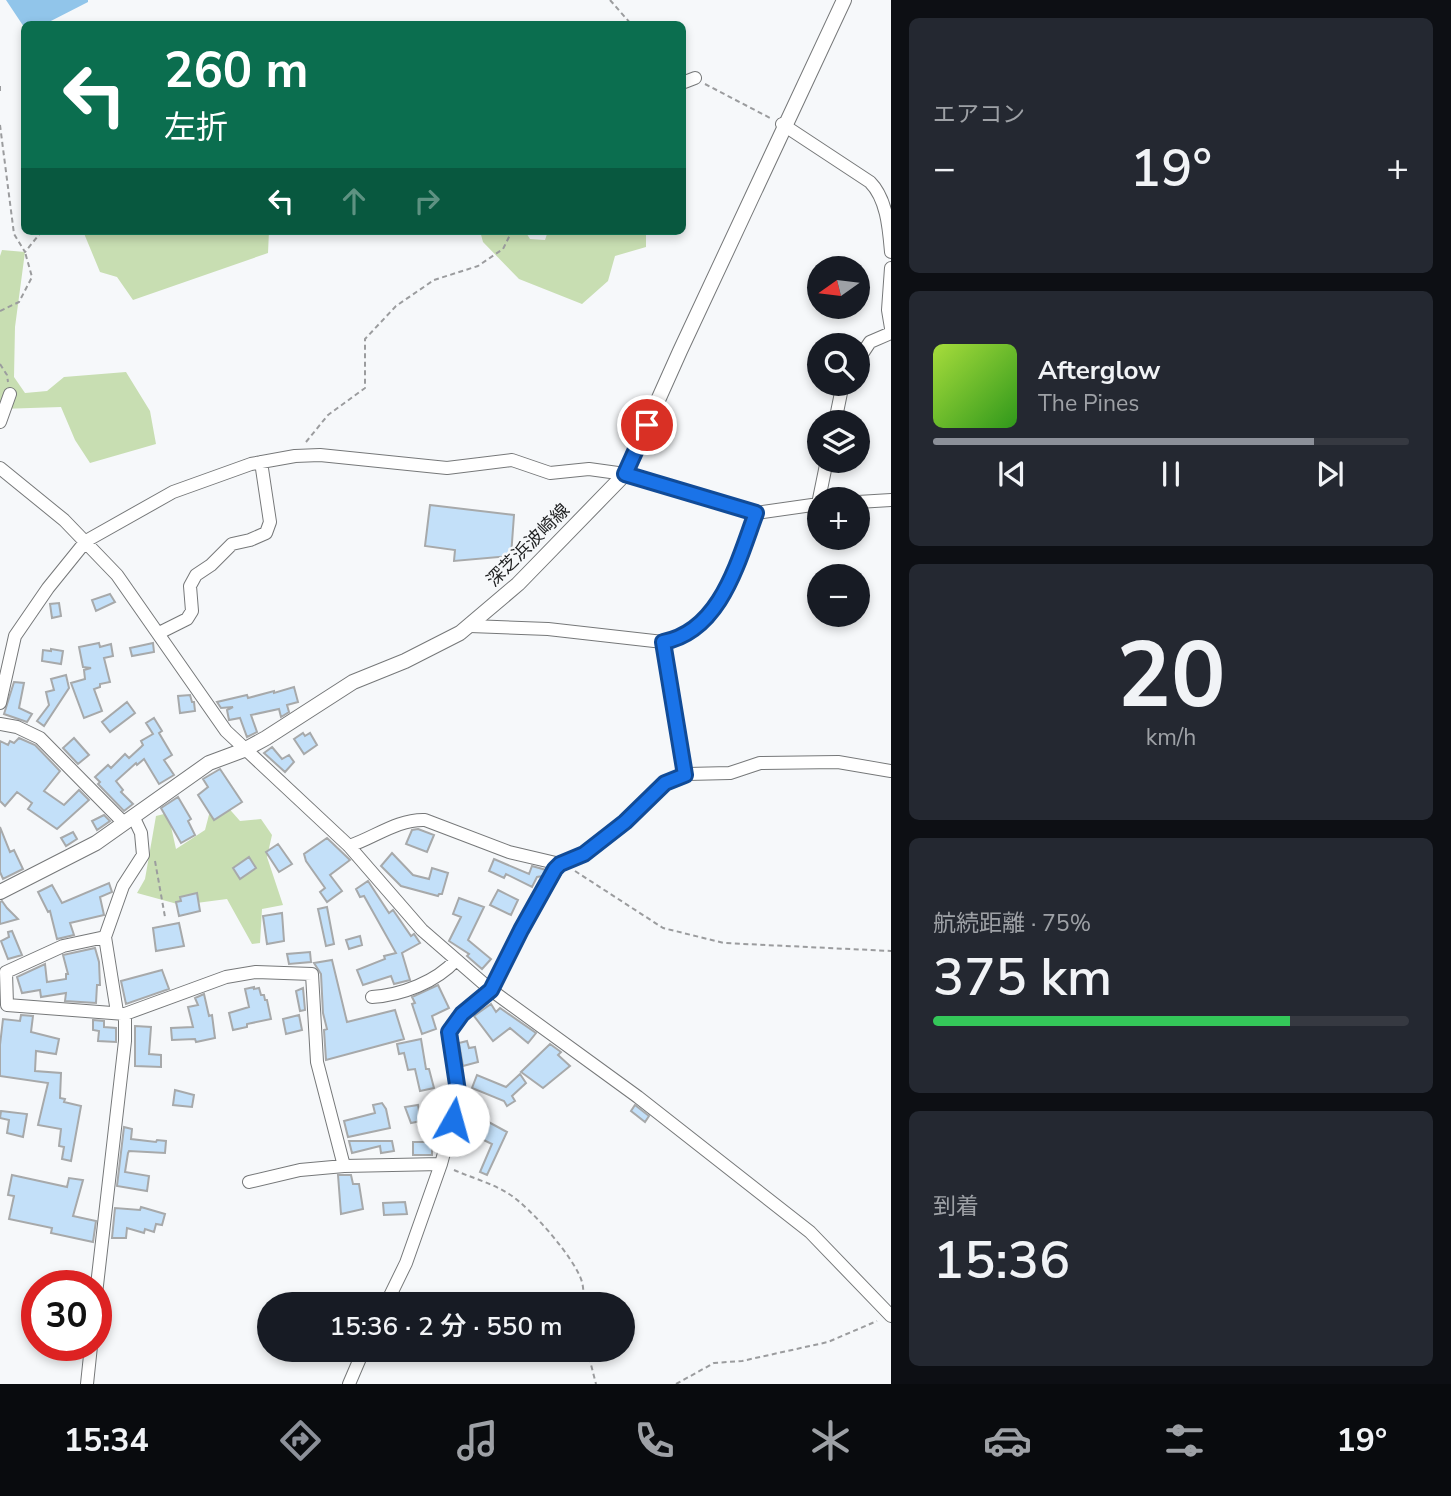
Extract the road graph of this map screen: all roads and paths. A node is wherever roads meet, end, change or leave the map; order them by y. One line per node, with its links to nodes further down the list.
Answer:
1 (610, 0): 3 (path)
2 (844, 0): 8 (main road, 深芝浜波崎線)
3 (628, 21)
4 (689, 81): 8 (path)
5 (0, 86): 6 (path)
6 (0, 92)
7 (0, 125): 11 (path)
8 (784, 125): 12 (street); 23 (main road, 深芝浜波崎線)
9 (39, 235): 11 (path)
10 (510, 235): 20 (path)
11 (25, 252): 14 (path)
12 (891, 252)
13 (891, 268): 15 (street)
14 (0, 311)
15 (891, 331): 16 (street)
16 (870, 342)
17 (0, 364): 18 (path)
18 (10, 394): 19 (street)
19 (0, 422)
20 (295, 456): 21 (street); 23 (street)
21 (261, 462): 28 (street); 30 (street)
22 (0, 468): 28 (street)
23 (625, 474): 27 (street); 29 (main road, 深芝浜波崎線)
24 (891, 500): 25 (street)
25 (870, 501)
26 (807, 506): 27 (street)
27 (756, 513): 31 (street)
28 (86, 541): 30 (street); 32 (street)
29 (470, 626): 31 (street); 34 (main road, 深芝浜波崎線)
30 (159, 633): 34 (street)
31 (663, 642): 36 (street)
32 (0, 703)
33 (0, 724): 37 (street)
34 (244, 750): 37 (main road, 深芝浜波崎線); 38 (street)
35 (891, 771): 36 (street)
36 (685, 775): 40 (street)
37 (128, 819): 41 (main road, 深芝浜波崎線); 43 (street)
38 (349, 846): 40 (street); 45 (street)
39 (153, 853): 42 (path)
40 (561, 863): 44 (path); 46 (street)
41 (1, 890)
42 (165, 917)
43 (105, 937): 48 (street); 49 (street)
44 (891, 951)
45 (456, 960): 46 (street); 47 (street)
46 (491, 990): 50 (street); 56 (street)
47 (372, 997)
48 (4, 1005): 49 (street)
49 (121, 1013): 51 (street); 53 (street)
50 (441, 1164): 51 (street); 54 (street); 55 (path)
51 (344, 1166): 52 (street)
52 (249, 1182)
53 (99, 1270)
54 (392, 1292)
55 (583, 1292)
56 (890, 1316): 63 (path)
57 (89, 1361): 60 (street)
58 (358, 1362): 61 (street)
59 (590, 1362): 62 (path)
60 (87, 1384)
61 (349, 1384)
62 (596, 1384)
63 (676, 1384)

